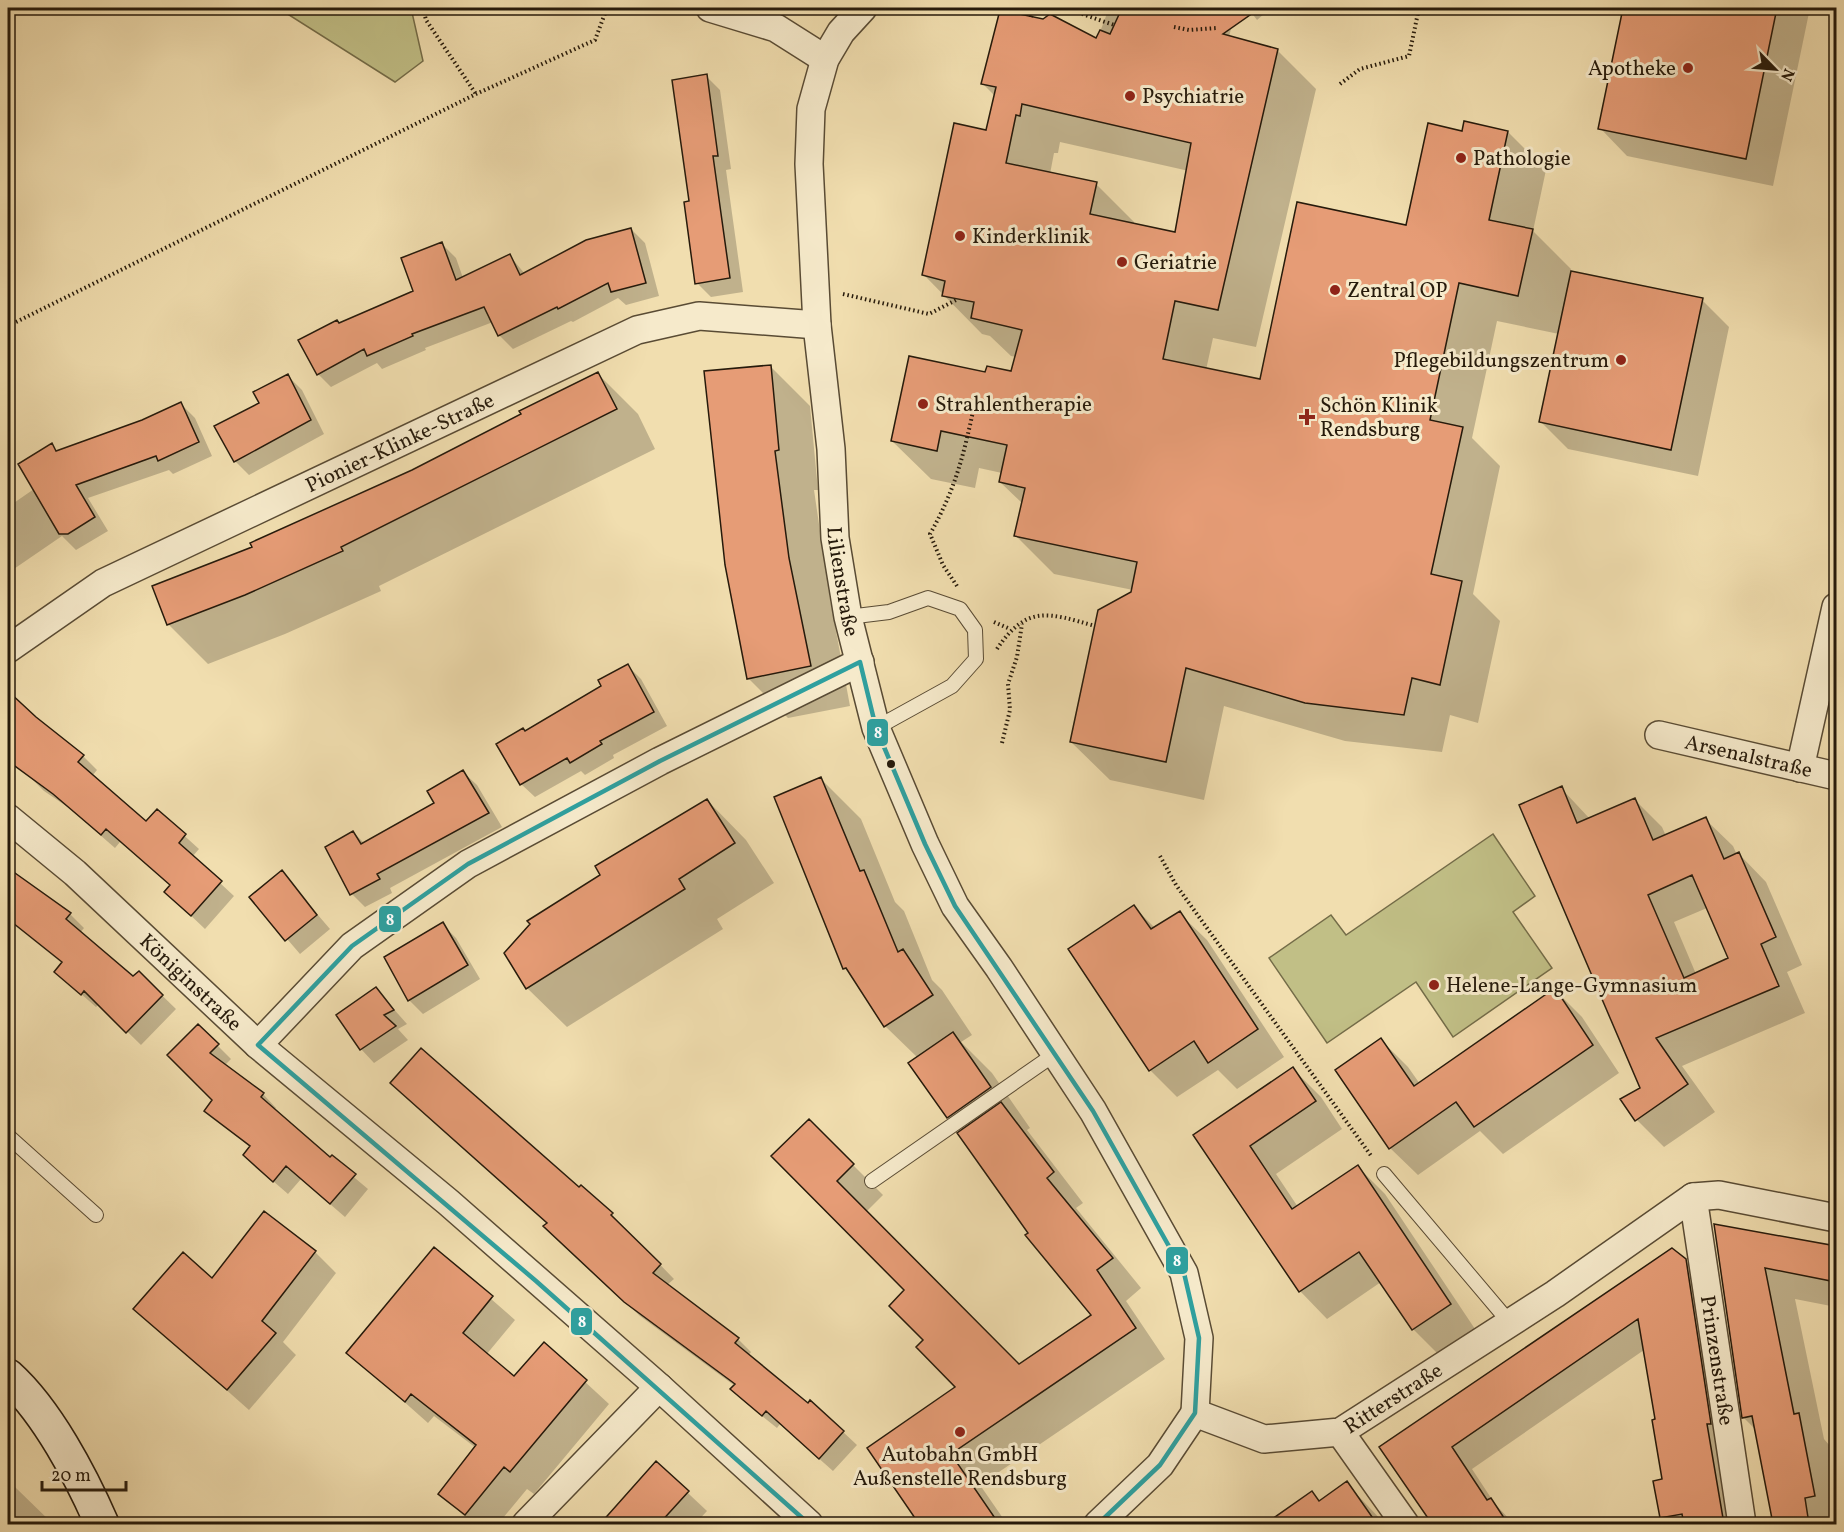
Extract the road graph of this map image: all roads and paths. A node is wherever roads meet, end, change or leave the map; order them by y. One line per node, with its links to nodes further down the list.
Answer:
1 (423, 8): 14 (path)
2 (607, 8): 14 (path)
3 (710, 8): 12 (street)
4 (862, 8): 12 (street, Lilienstraße)
5 (1033, 8): 8 (path)
6 (1065, 8): 9 (path)
7 (1419, 8): 13 (path)
8 (1031, 17)
9 (1114, 25)
10 (1174, 27): 11 (path)
11 (1217, 28)
12 (825, 59): 15 (street, Lilienstraße)
13 (1340, 84)
14 (477, 94): 18 (path)
15 (816, 287): 16 (path); 17 (street, Lilienstraße)
16 (958, 299)
17 (817, 325): 22 (street, Lilienstraße); 26 (street, Pionier-Klinke-Straße)
18 (8, 326)
19 (979, 403): 20 (path)
20 (960, 590)
21 (1836, 607): 31 (street)
22 (848, 617): 27 (street, Lilienstraße); 28 (lane)
23 (989, 620): 25 (path)
24 (1022, 623): 30 (path)
25 (1010, 629)
26 (8, 649)
27 (860, 662): 28 (street, Lilienstraße); 35 (street)
28 (876, 728): 36 (street, Lilienstraße)
29 (1659, 735): 31 (street, Arsenalstraße)
30 (1002, 742)
31 (1800, 768): 32 (street, Arsenalstraße)
32 (1836, 776)
33 (8, 818): 35 (street, Königinstraße)
34 (1160, 856): 38 (path)
35 (258, 1045): 45 (street, Königinstraße)
36 (1055, 1054): 39 (lane); 46 (street, Lilienstraße)
37 (8, 1136): 41 (lane)
38 (1384, 1174): 43 (lane)
39 (872, 1181)
40 (1693, 1197): 42 (street); 43 (street, Ritterstraße); 53 (street, Prinzenstraße)
41 (96, 1215)
42 (1836, 1218)
43 (1510, 1323): 47 (street, Ritterstraße)
44 (8, 1376): 48 (main road)
45 (659, 1387): 49 (street); 50 (street, Königinstraße)
46 (1195, 1413): 47 (street, Ritterstraße); 51 (street)
47 (1340, 1432): 52 (street)
48 (102, 1524)
49 (526, 1524)
50 (809, 1524)
51 (1098, 1524)
52 (1405, 1524)
53 (1742, 1524)

